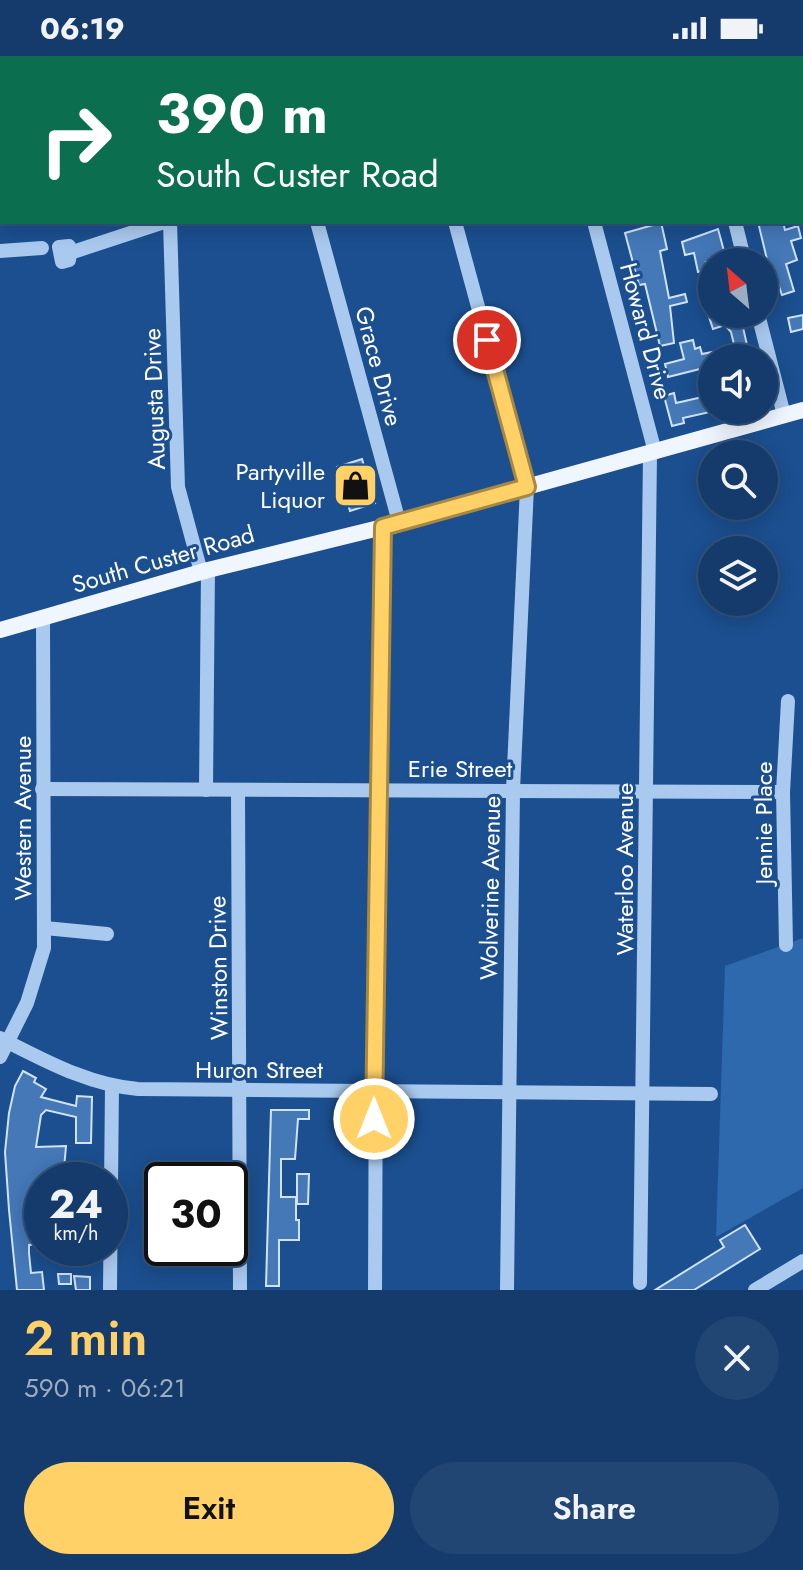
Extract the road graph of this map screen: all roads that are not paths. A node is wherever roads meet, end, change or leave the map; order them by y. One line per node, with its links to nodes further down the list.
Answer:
1 (158, 224): 10 (street)
2 (170, 224): 17 (street, Augusta Drive)
3 (317, 224): 16 (street, Grace Drive)
4 (456, 224): 15 (street, Wolverine Avenue)
5 (595, 224): 14 (street, Howard Drive)
6 (736, 224): 8 (street)
7 (42, 248): 9 (street)
8 (742, 248)
9 (0, 251)
10 (70, 253)
11 (762, 328): 13 (street)
12 (803, 410): 13 (main road, South Custer Road)
13 (784, 415): 14 (main road, South Custer Road)
14 (652, 453): 15 (main road, South Custer Road); 26 (street, Waterloo Avenue)
15 (527, 487): 16 (main road, South Custer Road); 25 (street, Wolverine Avenue)
16 (391, 524): 17 (main road, South Custer Road); 24 (street, Grace Drive)
17 (204, 571): 18 (main road, South Custer Road); 22 (street)
18 (43, 619): 19 (main road, South Custer Road); 21 (street, Western Avenue)
19 (0, 630)
20 (788, 701): 27 (street, Jennie Place)
21 (42, 789): 22 (street, Erie Street); 28 (street, Western Avenue)
22 (206, 790): 23 (street, Erie Street)
23 (238, 790): 24 (street, Erie Street); 36 (street, Winston Drive)
24 (377, 790): 25 (street, Erie Street); 34 (street, Grace Drive)
25 (513, 790): 26 (street, Erie Street); 37 (street, Wolverine Avenue)
26 (646, 792): 27 (street, Erie Street); 35 (street, Waterloo Avenue)
27 (783, 792): 30 (street, Jennie Place)
28 (45, 928): 29 (street); 31 (street, Western Avenue)
29 (107, 934)
30 (786, 945)
31 (4, 1040): 32 (street, Western Avenue); 33 (street, Huron Street)
32 (0, 1057)
33 (112, 1086): 36 (street, Huron Street); 41 (street)
34 (374, 1090): 36 (street, Huron Street); 37 (street, Huron Street); 43 (street, Grace Drive)
35 (644, 1091): 37 (street, Huron Street); 38 (street, Huron Street); 40 (street, Waterloo Avenue)
36 (241, 1092): 42 (street, Winston Drive)
37 (511, 1092): 44 (street, Wolverine Avenue)
38 (711, 1094)
39 (803, 1261): 45 (street)
40 (640, 1283)
41 (110, 1290)
42 (240, 1290)
43 (375, 1290)
44 (507, 1290)
45 (755, 1290)

